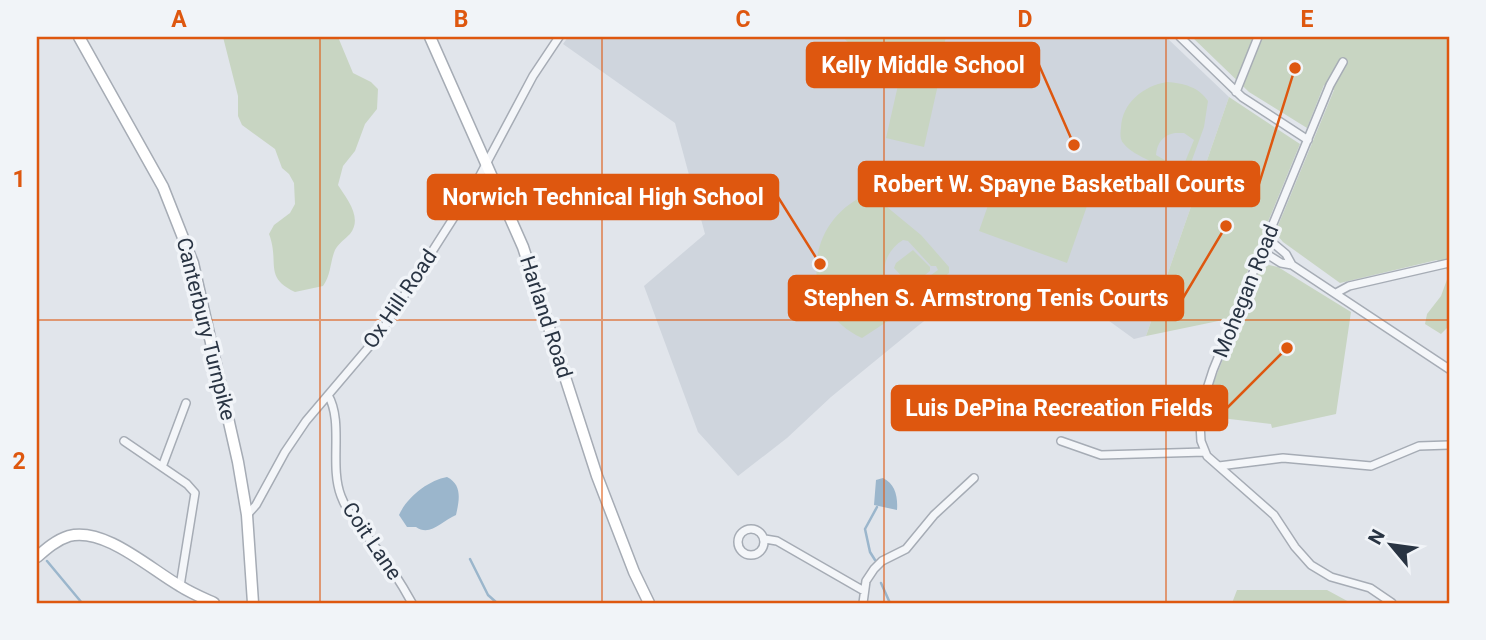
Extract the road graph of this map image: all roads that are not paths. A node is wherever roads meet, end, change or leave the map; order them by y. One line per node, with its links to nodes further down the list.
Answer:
1 (79, 37): 25 (street, Canterbury Turnpike)
2 (430, 37): 9 (street, Harland Road)
3 (559, 37): 9 (street, Ox Hill Road)
4 (1180, 37): 7 (street)
5 (1258, 37): 7 (street)
6 (1343, 62): 8 (street, Mohegan Road)
7 (1236, 92): 8 (street)
8 (1308, 139): 10 (street, Mohegan Road)
9 (487, 164): 16 (street, Ox Hill Road); 33 (street, Harland Road)
10 (1267, 238): 11 (street, Mohegan Road); 13 (street)
11 (1262, 251): 13 (street); 21 (street, Mohegan Road)
12 (1449, 263): 14 (street)
13 (1292, 265): 14 (street)
14 (1335, 293): 15 (street)
15 (1449, 369)
16 (328, 395): 25 (street, Ox Hill Road); 32 (street, Coit Lane)
17 (186, 403): 23 (street)
18 (124, 441): 23 (street)
19 (1061, 441): 21 (street)
20 (1449, 445): 22 (street)
21 (1205, 452): 22 (street)
22 (1219, 466): 35 (street)
23 (162, 467): 28 (street)
24 (974, 478): 29 (street)
25 (247, 515): 31 (street, Canterbury Turnpike)
26 (765, 538): 29 (street)
27 (37, 557): 28 (street)
28 (180, 586): 30 (street)
29 (864, 591): 34 (street)
30 (214, 603)
31 (253, 603)
32 (412, 603)
33 (649, 603)
34 (863, 603)
35 (1392, 603)

